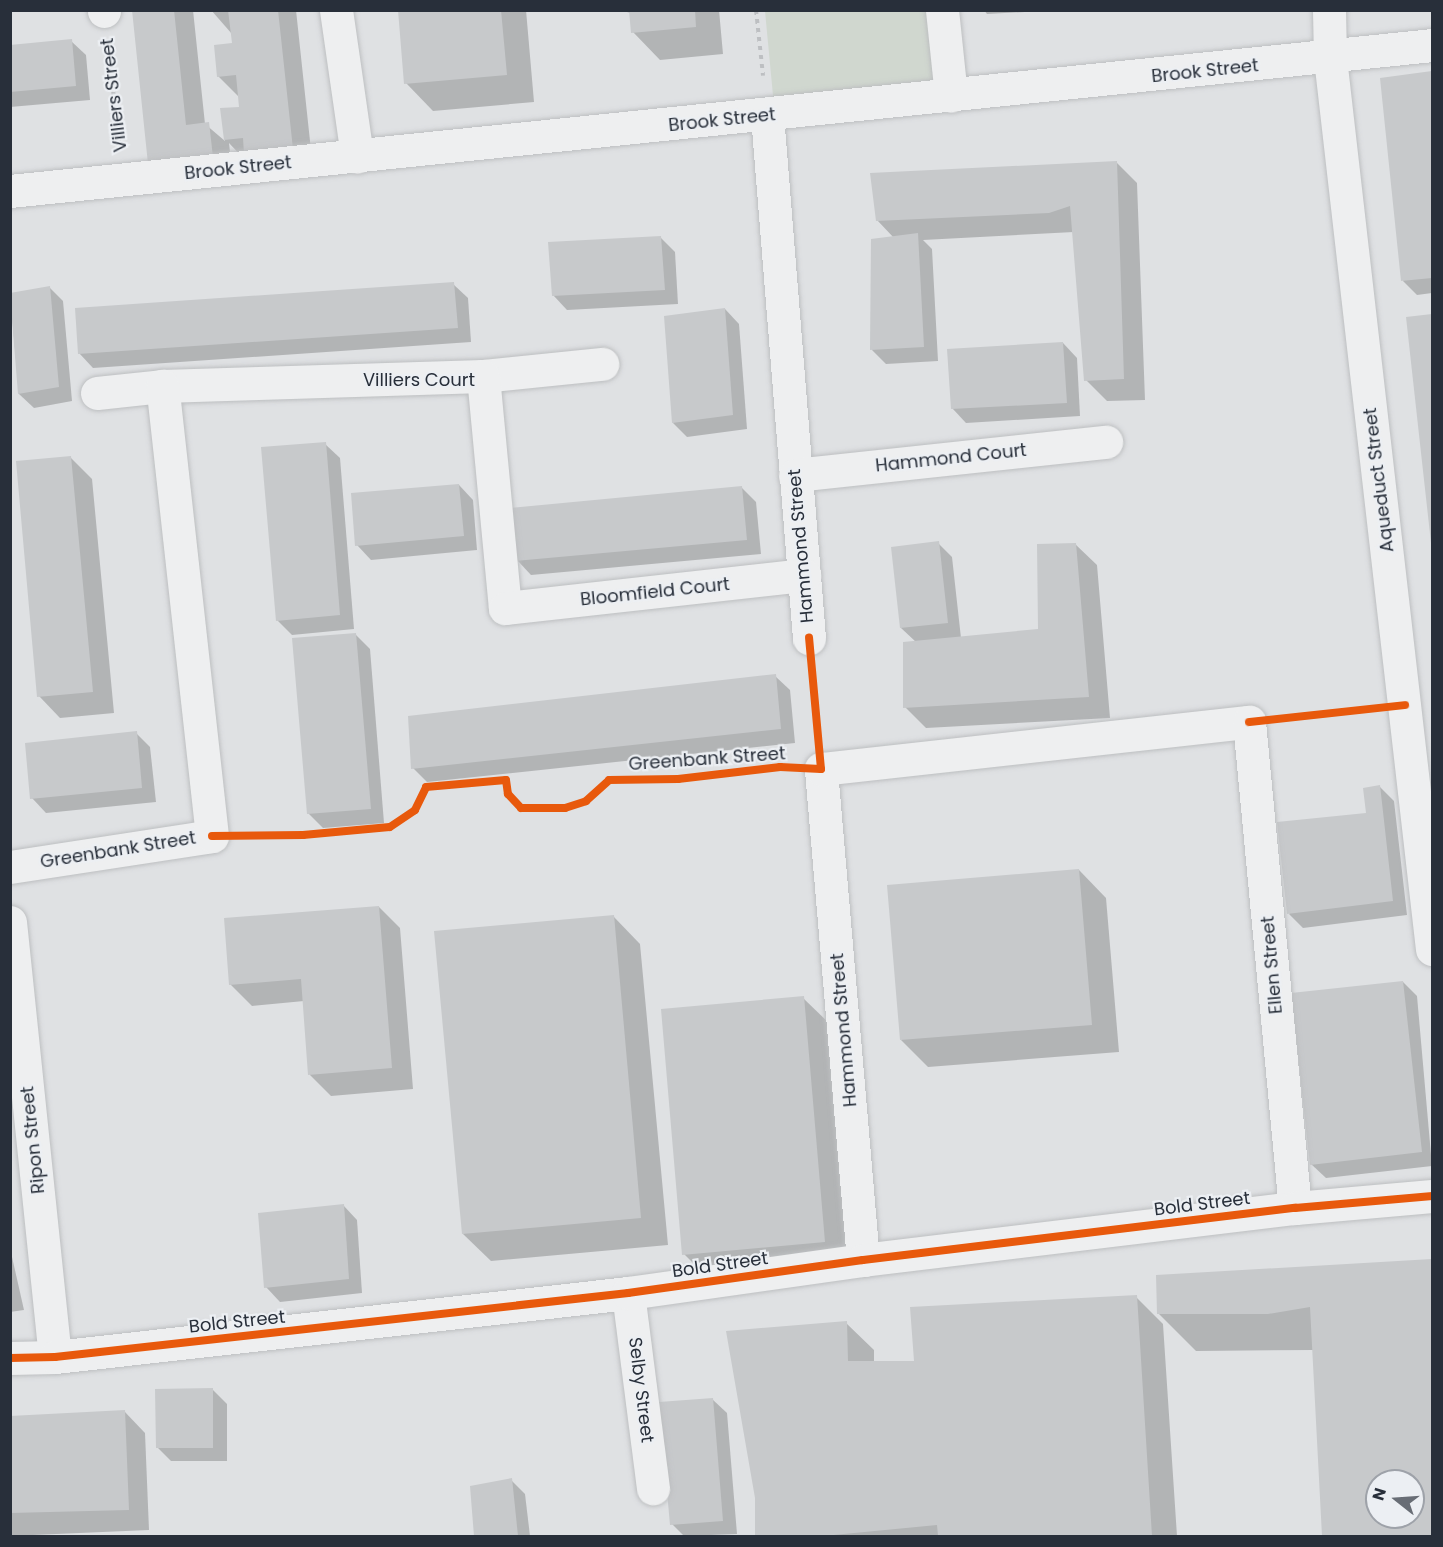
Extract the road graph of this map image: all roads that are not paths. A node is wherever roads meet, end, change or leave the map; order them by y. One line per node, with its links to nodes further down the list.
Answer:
1 (336, 10): 8 (street)
2 (942, 10): 6 (street)
3 (1329, 10): 5 (street, Aqueduct Street)
4 (1432, 45): 5 (street, Brook Street)
5 (1330, 58): 6 (street, Brook Street); 19 (street, Aqueduct Street)
6 (951, 96): 7 (street, Brook Street)
7 (766, 115): 8 (street, Brook Street); 15 (street, Hammond Street)
8 (357, 156): 9 (street, Brook Street)
9 (10, 191)
10 (602, 364): 11 (street)
11 (483, 376): 12 (street, Villiers Court); 17 (street, Villiers Court)
12 (162, 386): 13 (street, Villiers Court); 21 (street, Greenbank Street)
13 (97, 393)
14 (1106, 442): 15 (street, Hammond Court)
15 (795, 475): 16 (street, Hammond Street)
16 (804, 575): 17 (street, Bloomfield Court); 18 (street, Hammond Street)
17 (505, 608)
18 (810, 638)
19 (1419, 704): 23 (street, Aqueduct Street)
20 (1250, 722): 25 (street, Ellen Street); 26 (street, Hammond Street)
21 (10, 867)
22 (10, 922): 28 (street, Ripon Street)
23 (1432, 949)
24 (1432, 1196): 25 (street, Bold Street)
25 (1295, 1208): 26 (street, Bold Street)
26 (863, 1260): 27 (street, Bold Street)
27 (628, 1293): 28 (street, Bold Street); 30 (street, Selby Street)
28 (55, 1357): 29 (street, Bold Street)
29 (10, 1358)
30 (653, 1488)

